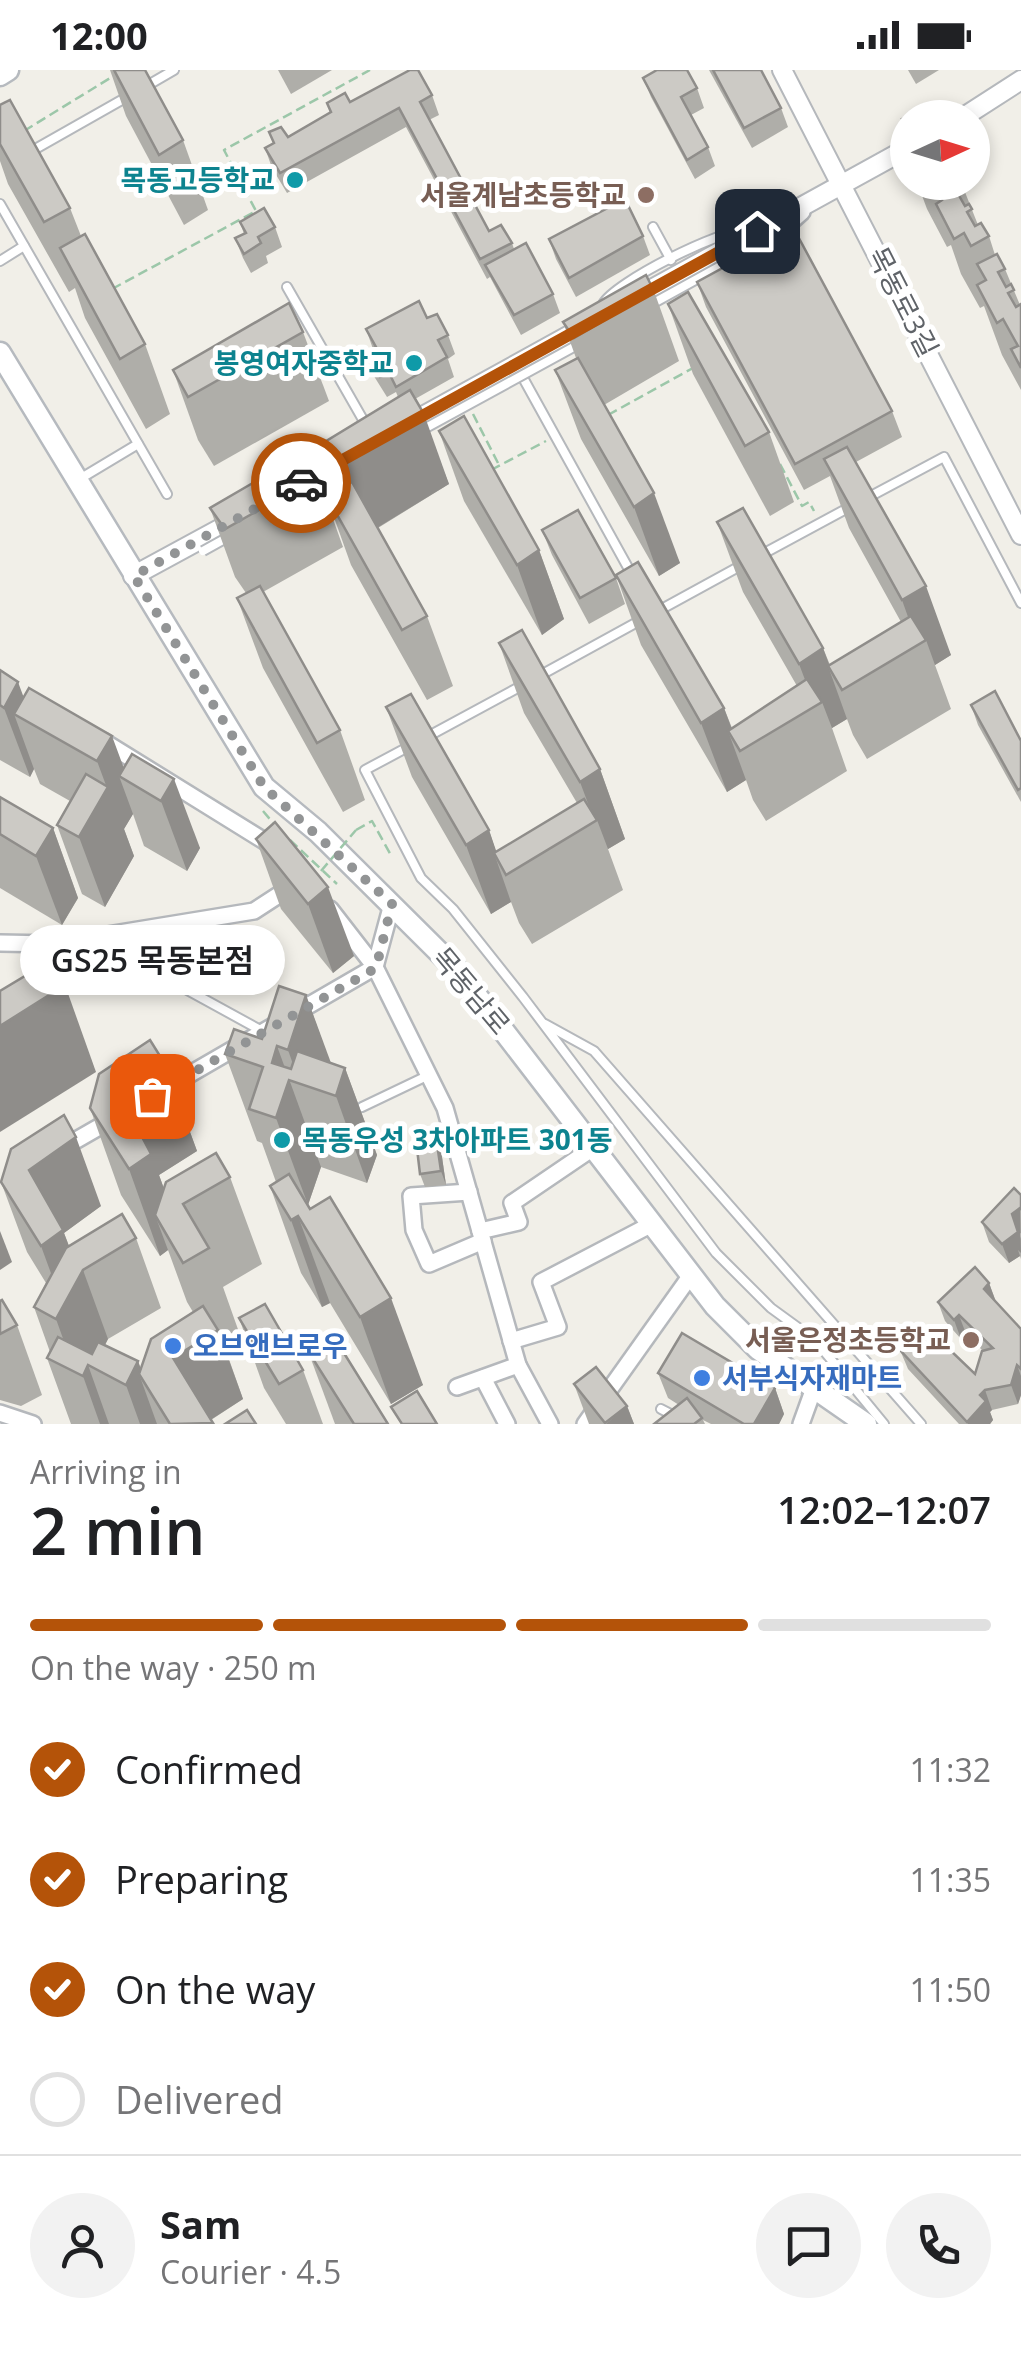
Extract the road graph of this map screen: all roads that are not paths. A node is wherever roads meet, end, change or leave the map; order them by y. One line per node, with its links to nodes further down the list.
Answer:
1 (8, 70): 4 (main road)
2 (174, 70): 7 (lane)
3 (782, 70): 9 (street, 목동로3길)
4 (0, 74)
5 (1021, 80): 6 (street)
6 (990, 100)
7 (19, 158)
8 (890, 158): 9 (street)
9 (844, 184): 12 (street); 30 (street, 목동로3길)
10 (0, 204): 13 (lane)
11 (653, 227): 15 (lane)
12 (766, 233): 15 (lane); 17 (lane, bridge); 18 (street)
13 (24, 246): 14 (lane); 24 (lane)
14 (0, 260)
15 (670, 260): 18 (lane)
16 (287, 287): 22 (lane)
17 (640, 310)
18 (599, 318): 22 (street)
19 (589, 338): 21 (lane, bridge)
20 (0, 353): 26 (main road, 목동남로)
21 (522, 376): 23 (lane, bridge); 34 (lane)
22 (380, 440): 29 (street)
23 (404, 440)
24 (138, 444): 26 (lane); 27 (lane)
25 (354, 468): 28 (lane, bridge)
26 (77, 481): 33 (main road, 목동남로)
27 (168, 494)
28 (304, 495)
29 (262, 510): 31 (lane, bridge); 32 (street)
30 (1021, 535)
31 (203, 550): 32 (street)
32 (156, 564): 33 (street)
33 (134, 576): 40 (main road, 목동남로)
34 (636, 582)
35 (645, 598): 37 (lane)
36 (1021, 603): 37 (lane)
37 (654, 614): 44 (lane)
38 (80, 727): 39 (street)
39 (301, 866): 41 (street); 43 (street)
40 (392, 904): 43 (street); 48 (main road, 목동남로)
41 (127, 932): 42 (street); 45 (lane)
42 (0, 943)
43 (376, 968): 45 (street); 46 (street)
44 (542, 1022): 68 (lane); 69 (lane)
45 (264, 1032): 49 (street)
46 (429, 1074): 47 (lane); 50 (street)
47 (362, 1107)
48 (593, 1148): 51 (main road, 목동남로); 52 (street)
49 (46, 1158)
50 (469, 1192): 52 (street); 52 (street)
51 (652, 1224): 53 (main road, 목동남로); 54 (street)
52 (481, 1236): 54 (street)
53 (691, 1275): 58 (main road, 목동남로); 64 (street)
54 (511, 1341): 55 (street)
55 (518, 1365): 56 (street); 63 (street)
56 (483, 1378): 57 (street); 62 (street)
57 (457, 1387)
58 (814, 1388): 66 (street); 67 (main road, 목동남로)
59 (660, 1409): 65 (lane)
60 (0, 1414): 61 (street)
61 (34, 1424)
62 (507, 1424)
63 (550, 1424)
64 (585, 1424)
65 (690, 1424)
66 (801, 1424)
67 (866, 1424)
68 (884, 1424)
69 (922, 1424)

